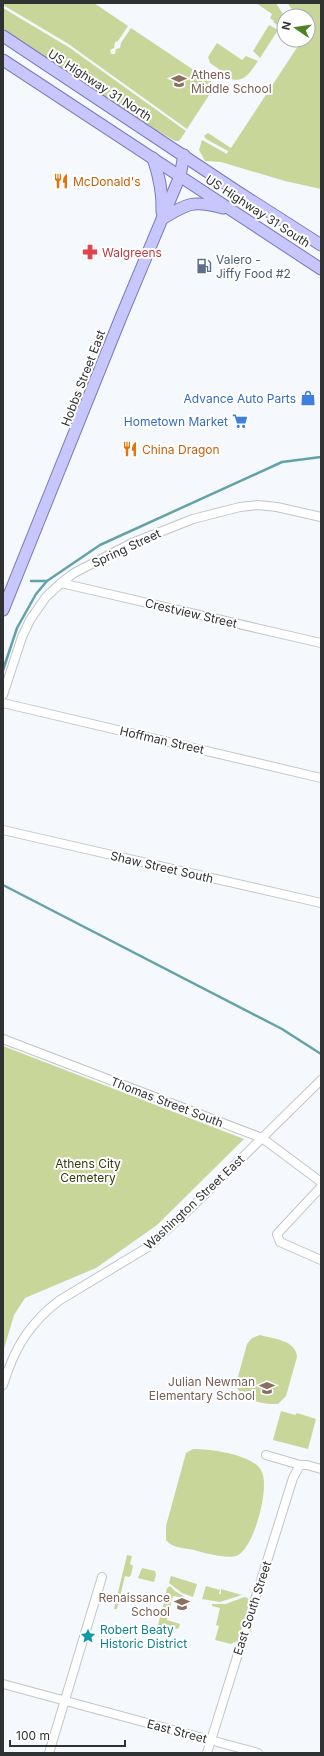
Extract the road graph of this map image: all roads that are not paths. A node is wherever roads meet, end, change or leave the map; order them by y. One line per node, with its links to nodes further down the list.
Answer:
1 (3, 36): 3 (main road, US Highway 31 North)
2 (3, 60): 4 (main road)
3 (184, 155): 5 (main road, Hobbs Street East); 8 (main road, US Highway 31 South)
4 (152, 158): 5 (main road); 7 (main road)
5 (180, 176): 6 (main road, US Highway 31 South); 7 (main road, Hobbs Street East)
6 (232, 210): 7 (main road); 9 (main road, US Highway 31 South)
7 (162, 219): 12 (main road, Hobbs Street East)
8 (321, 245)
9 (321, 268)
10 (321, 517): 11 (street, Spring Street)
11 (60, 582): 13 (street, Crestview Street); 14 (street, Spring Street)
12 (4, 606)
13 (321, 643)
14 (3, 696)
15 (3, 703): 16 (street, Hoffman Street)
16 (321, 778)
17 (3, 830): 18 (street, Shaw Street South)
18 (321, 903)
19 (3, 1039): 21 (street, Thomas Street South)
20 (321, 1080): 21 (street, Washington Street East)
21 (262, 1138): 22 (street, Thomas Street South); 25 (street, Washington Street East)
22 (321, 1182)
23 (321, 1187): 24 (street)
24 (321, 1260)
25 (3, 1385)
26 (266, 1455): 27 (street)
27 (300, 1465): 28 (street); 32 (street, East South Street)
28 (321, 1469)
29 (102, 1577): 31 (street)
30 (3, 1684): 31 (street, East Street)
31 (63, 1701): 32 (street, East Street); 33 (street)
32 (211, 1740): 34 (street, East South Street); 35 (street, East Street)
33 (48, 1753)
34 (207, 1753)
35 (258, 1753)

